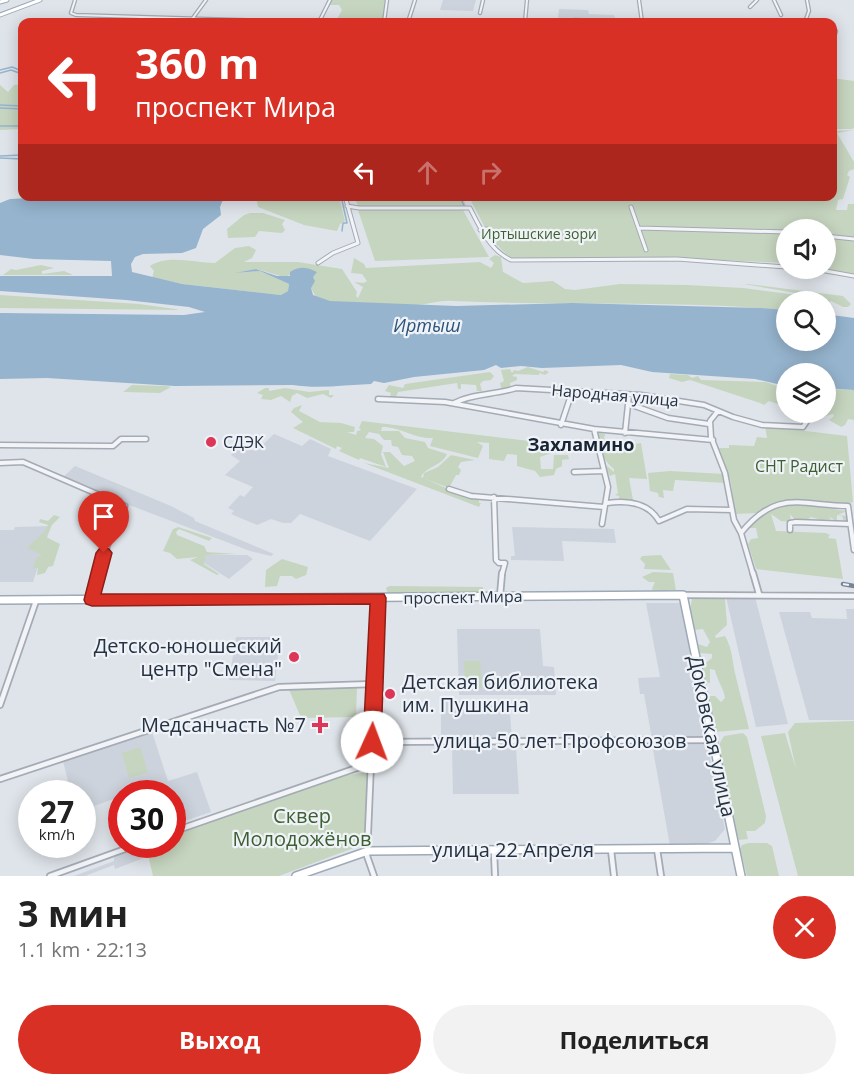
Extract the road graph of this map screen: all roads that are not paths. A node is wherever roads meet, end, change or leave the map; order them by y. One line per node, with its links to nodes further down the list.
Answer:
1 (7, 0): 14 (main road)
2 (38, 0): 17 (main road)
3 (75, 0): 19 (street)
4 (206, 0): 20 (street)
5 (330, 0): 21 (street)
6 (387, 0): 22 (street)
7 (414, 0): 23 (street)
8 (483, 0): 16 (street)
9 (527, 0): 24 (street)
10 (639, 0): 25 (street)
11 (757, 0): 15 (street)
12 (774, 0): 18 (street)
13 (807, 0): 26 (street)
14 (0, 2)
15 (745, 7)
16 (480, 13)
17 (0, 14)
18 (781, 15)
19 (163, 18)
20 (194, 18)
21 (321, 18)
22 (385, 18)
23 (409, 18)
24 (525, 18)
25 (641, 18)
26 (806, 18)
27 (346, 201): 28 (street)
28 (348, 206): 32 (street); 37 (street)
29 (631, 207): 36 (street)
30 (639, 228): 33 (street)
31 (487, 229): 32 (street)
32 (480, 230): 38 (street)
33 (776, 231)
34 (836, 237): 35 (street)
35 (854, 239)
36 (646, 250)
37 (318, 263)
38 (776, 266)
39 (836, 273): 40 (street)
40 (854, 276)
41 (572, 392): 42 (street, Народная улица); 44 (street, Народная улица); 48 (street)
42 (629, 395): 45 (street); 46 (street, Народная улица)
43 (378, 399): 44 (street)
44 (454, 403): 48 (street)
45 (628, 404): 49 (street); 51 (street)
46 (718, 411): 47 (street, Народная улица); 49 (street)
47 (806, 423)
48 (561, 424): 50 (street)
49 (709, 424): 53 (street)
50 (594, 429): 51 (street); 56 (street)
51 (625, 433): 53 (street)
52 (146, 439): 54 (street)
53 (713, 440): 61 (street)
54 (0, 445)
55 (0, 463): 74 (street)
56 (604, 471): 57 (street); 60 (street)
57 (574, 472)
58 (449, 489): 59 (street)
59 (494, 497): 60 (street); 70 (street)
60 (606, 505): 61 (street); 62 (street)
61 (732, 510): 65 (street)
62 (602, 524)
63 (850, 524): 64 (street); 65 (street); 66 (street)
64 (790, 530)
65 (741, 533): 67 (street)
66 (854, 550)
67 (759, 594): 68 (street, проспект Мира); 69 (street, проспект Мира)
68 (683, 595): 70 (main road, проспект Мира); 78 (main road, Доковская улица)
69 (854, 596)
70 (500, 597): 71 (main road, проспект Мира)
71 (378, 598): 74 (main road, проспект Мира); 75 (street)
72 (0, 600): 73 (main road, проспект Мира)
73 (37, 600): 74 (main road, проспект Мира); 76 (street)
74 (92, 600)
75 (374, 684): 79 (street); 81 (street)
76 (2, 693): 77 (street)
77 (0, 705)
78 (713, 740): 79 (street, улица 50 лет Профсоюзов); 83 (main road, Доковская улица)
79 (372, 742): 80 (street)
80 (371, 763): 82 (street); 87 (street)
81 (0, 779)
82 (186, 827)
83 (735, 848): 85 (main road, улица 22 Апреля); 95 (main road, Доковская улица)
84 (611, 849): 85 (main road, улица 22 Апреля); 86 (main road, улица 22 Апреля); 93 (street)
85 (657, 849): 94 (street)
86 (494, 850): 87 (main road, улица 22 Апреля); 92 (street)
87 (368, 851): 90 (main road, улица 22 Апреля); 91 (street)
88 (108, 855): 89 (street)
89 (50, 876)
90 (296, 876)
91 (374, 876)
92 (495, 876)
93 (615, 876)
94 (661, 876)
95 (741, 876)

